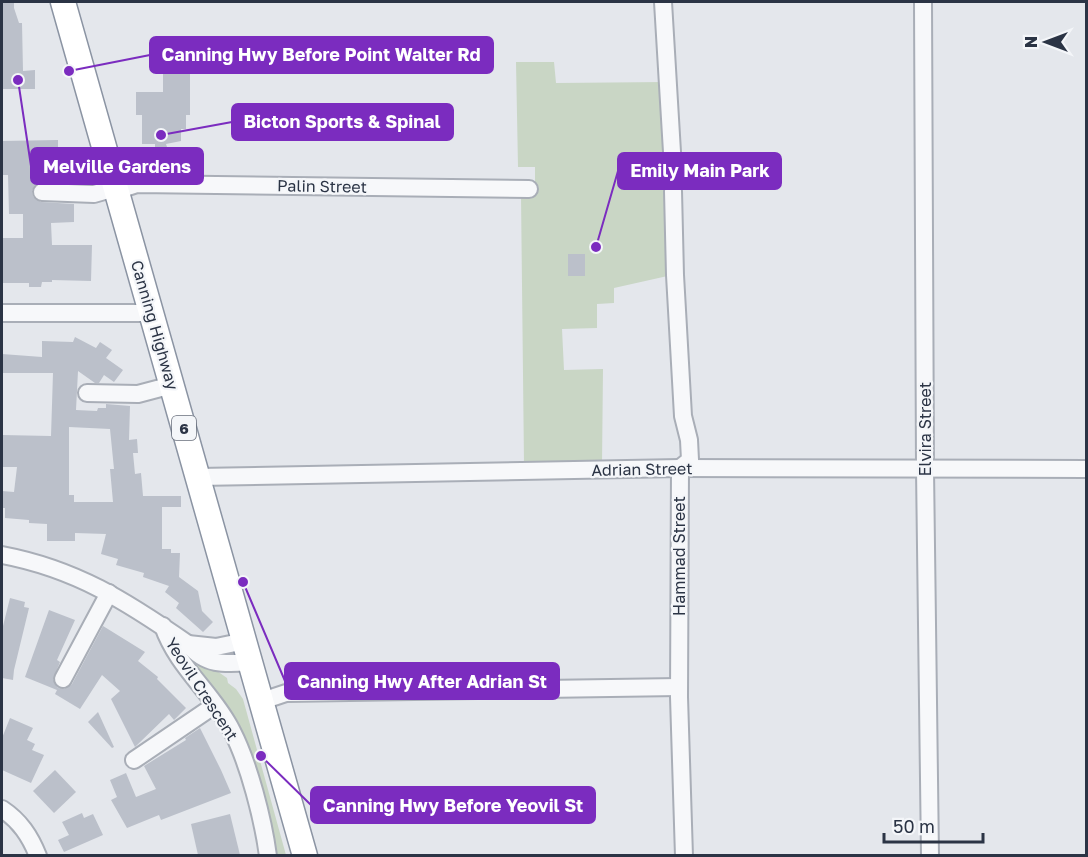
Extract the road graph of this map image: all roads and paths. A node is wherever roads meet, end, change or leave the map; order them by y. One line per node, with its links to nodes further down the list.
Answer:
1 (63, 2): 5 (highway, Canning Highway / 6)
2 (663, 2): 4 (street)
3 (923, 2): 14 (street, Elvira Street)
4 (672, 152)
5 (116, 189): 6 (street, Palin Street); 8 (street, Palin Street); 10 (highway, Canning Highway / 6)
6 (529, 189)
7 (673, 191): 13 (street, Hammad Street)
8 (42, 192)
9 (2, 313): 10 (street)
10 (152, 313): 11 (highway, Canning Highway / 6)
11 (172, 385): 12 (street); 16 (highway, Canning Highway / 6)
12 (87, 393)
13 (680, 468): 14 (street, Adrian Street); 16 (street, Adrian Street); 22 (street, Hammad Street)
14 (925, 469): 15 (street, Adrian Street); 31 (street, Elvira Street)
15 (1086, 469)
16 (198, 477): 20 (highway, Canning Highway / 6)
17 (2, 555): 18 (street, Yeovil Crescent)
18 (109, 593): 19 (street, Yeovil Crescent); 21 (street)
19 (163, 627): 20 (street, Yeovil Crescent); 24 (street, Yeovil Crescent)
20 (248, 651): 23 (highway, Canning Highway / 6)
21 (63, 679)
22 (679, 687): 23 (street); 30 (street, Hammad Street)
23 (262, 700): 29 (highway, Canning Highway / 6)
24 (215, 705): 25 (street); 28 (street, Yeovil Crescent)
25 (134, 760)
26 (2, 809): 27 (street)
27 (38, 855)
28 (268, 855)
29 (305, 855)
30 (684, 855)
31 (930, 855)

